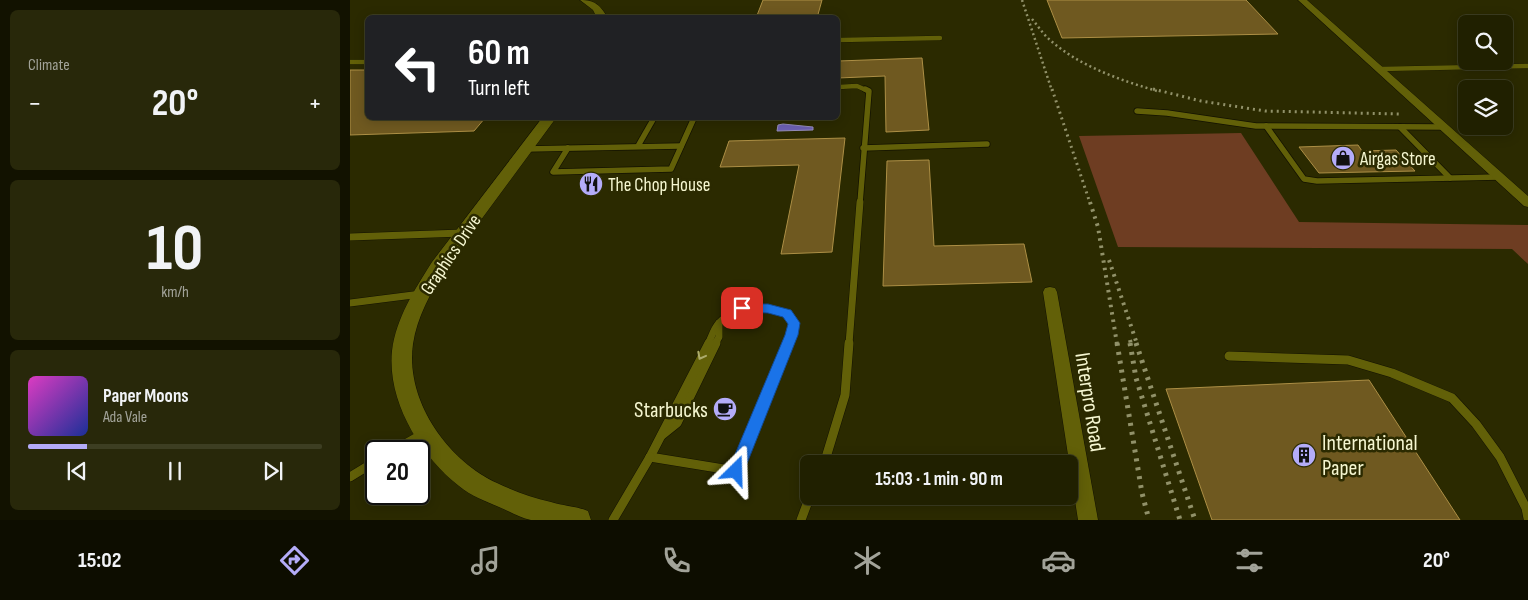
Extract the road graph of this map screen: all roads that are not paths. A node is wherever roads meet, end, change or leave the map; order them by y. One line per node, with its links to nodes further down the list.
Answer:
1 (585, 0): 3 (street)
2 (1302, 0): 9 (street)
3 (601, 15)
4 (940, 38): 5 (lane)
5 (840, 40)
6 (350, 62): 7 (lane)
7 (365, 62)
8 (1528, 66): 9 (lane)
9 (1379, 69): 17 (street)
10 (840, 87): 22 (lane)
11 (1138, 111): 15 (lane)
12 (547, 120): 23 (street, Graphics Drive)
13 (653, 120): 19 (lane)
14 (693, 120): 20 (lane)
15 (1266, 126): 16 (lane); 25 (lane)
16 (1400, 127): 17 (lane); 25 (lane)
17 (1442, 127): 24 (street)
18 (987, 144): 22 (lane)
19 (638, 146): 20 (lane); 21 (lane)
20 (681, 146): 21 (lane)
21 (568, 148): 23 (lane)
22 (863, 148): 35 (lane)
23 (525, 149): 27 (street, Graphics Drive)
24 (1499, 177): 25 (lane); 26 (street)
25 (1450, 178)
26 (1528, 204)
27 (463, 233): 28 (lane); 30 (street, Graphics Drive)
28 (350, 237)
29 (1050, 292): 44 (street, Interpro Road)
30 (422, 294): 31 (lane); 33 (street, Graphics Drive)
31 (350, 303)
32 (1229, 356): 40 (lane)
33 (425, 432): 34 (lane); 41 (street, Graphics Drive)
34 (412, 440)
35 (827, 455)
36 (650, 457): 36 (lane, one-way to 36); 42 (lane)
37 (365, 468): 38 (lane)
38 (350, 477)
39 (806, 505): 43 (lane)
40 (1528, 518)
41 (579, 520)
42 (613, 520)
43 (800, 520)
44 (1088, 520)

